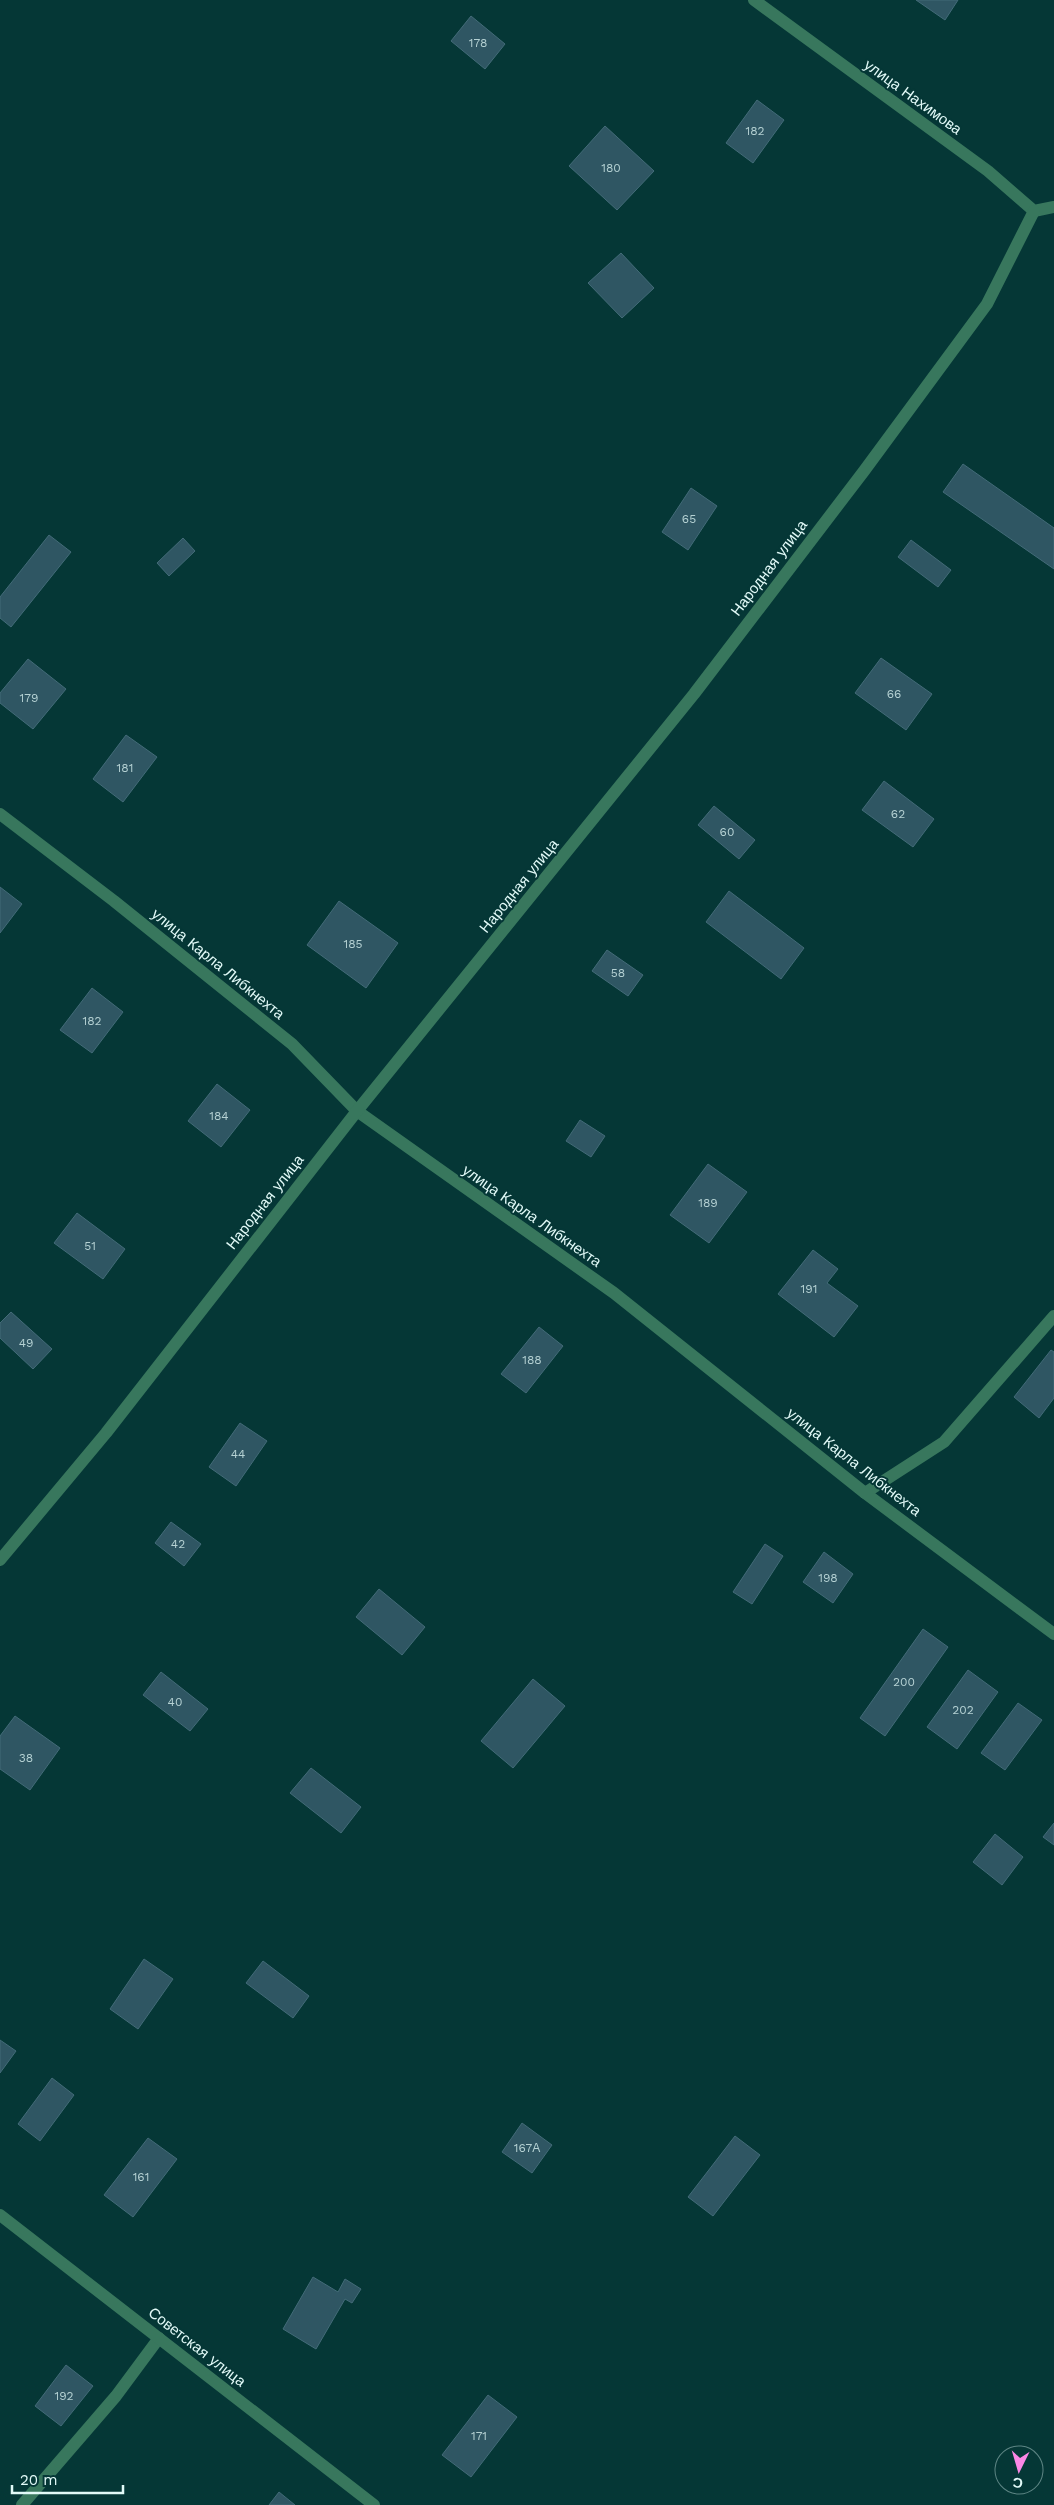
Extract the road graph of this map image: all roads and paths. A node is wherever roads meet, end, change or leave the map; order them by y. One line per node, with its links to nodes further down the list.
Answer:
1 (754, 0): 3 (street, улица Нахимова)
2 (1054, 207): 3 (street)
3 (1034, 211): 5 (street, Народная улица)
4 (0, 814): 5 (street, улица Карла Либкнехта)
5 (357, 1111): 7 (street, улица Карла Либкнехта); 8 (street, Народная улица)
6 (1054, 1316): 7 (street)
7 (865, 1493): 9 (street, улица Карла Либкнехта)
8 (0, 1560)
9 (1054, 1634)
10 (0, 2215): 11 (street, Советская улица)
11 (159, 2338): 12 (street); 13 (street, Советская улица)
12 (22, 2505)
13 (374, 2505)

